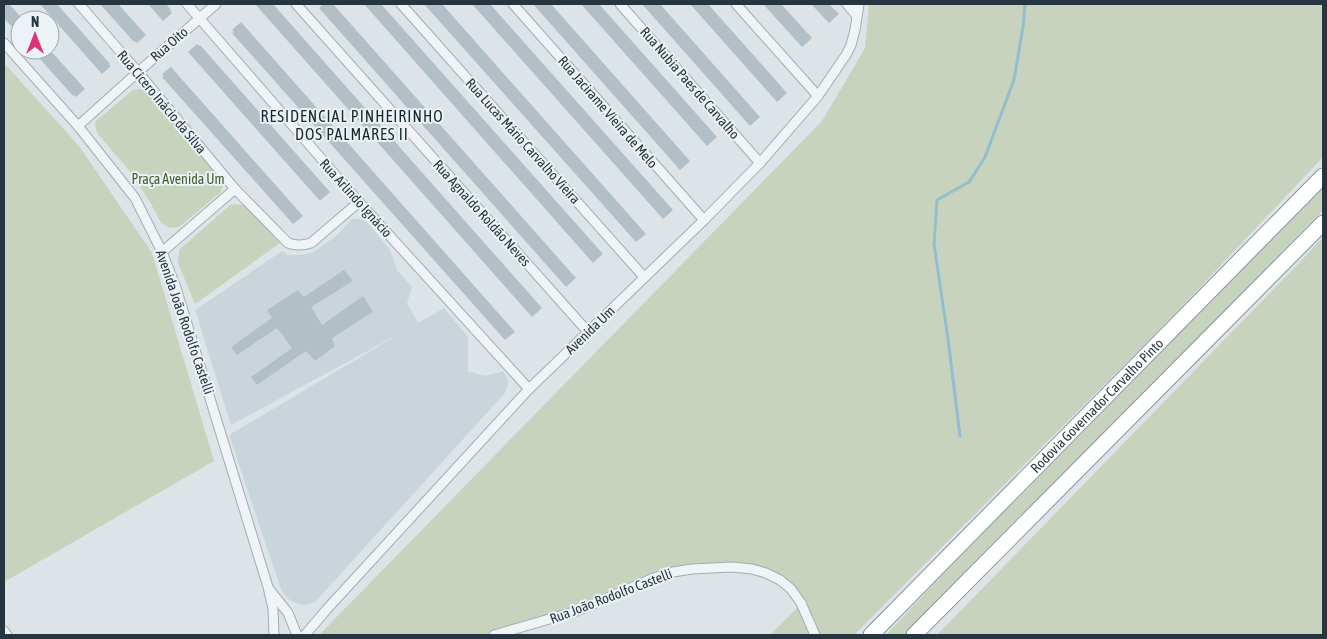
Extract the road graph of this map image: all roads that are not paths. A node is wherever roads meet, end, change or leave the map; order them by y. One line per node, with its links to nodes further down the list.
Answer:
1 (79, 4): 14 (street, Rua Cícero Inácio da Silva)
2 (187, 4): 12 (street, Rua Arlindo Ignácio)
3 (216, 4): 12 (street, Rua Oito)
4 (296, 4): 25 (street, Rua Agnaldo Roldão Neves)
5 (402, 4): 24 (street, Rua Lucas Mário Carvalho Vieira)
6 (513, 4): 21 (street, Rua Jacirame Vieira de Melo)
7 (620, 4): 17 (street, Rua Nubia Paes de Carvalho)
8 (736, 4): 15 (street)
9 (847, 4): 11 (street)
10 (859, 4): 11 (street, Avenida Um)
11 (857, 16): 15 (street, Avenida Um)
12 (200, 18): 14 (street, Rua Oito); 20 (street, Rua Arlindo Ignácio)
13 (4, 42): 16 (street, Avenida João Rodolfo Castelli)
14 (138, 72): 16 (street, Rua Oito); 19 (street, Rua Cícero Inácio da Silva)
15 (818, 96): 17 (street, Avenida Um)
16 (78, 126): 23 (street, Avenida João Rodolfo Castelli)
17 (760, 163): 21 (street, Avenida Um)
18 (1323, 176): 35 (highway, Rodovia Governador Carvalho Pinto)
19 (235, 189): 20 (street, Rua Cícero Inácio da Silva); 23 (street)
20 (359, 202): 26 (street, Rua Arlindo Ignácio)
21 (704, 220): 24 (street, Avenida Um)
22 (1323, 223): 36 (highway)
23 (162, 252): 27 (street, Avenida João Rodolfo Castelli)
24 (644, 277): 25 (street, Avenida Um)
25 (588, 332): 26 (street, Avenida Um)
26 (529, 389): 32 (street, Avenida Um)
27 (268, 587): 30 (street, Avenida João Rodolfo Castelli); 31 (street)
28 (4, 631): 29 (street)
29 (7, 635)
30 (274, 635)
31 (297, 635)
32 (305, 635)
33 (494, 635): 34 (street, Rua João Rodolfo Castelli)
34 (816, 635)
35 (872, 635)
36 (914, 635)

